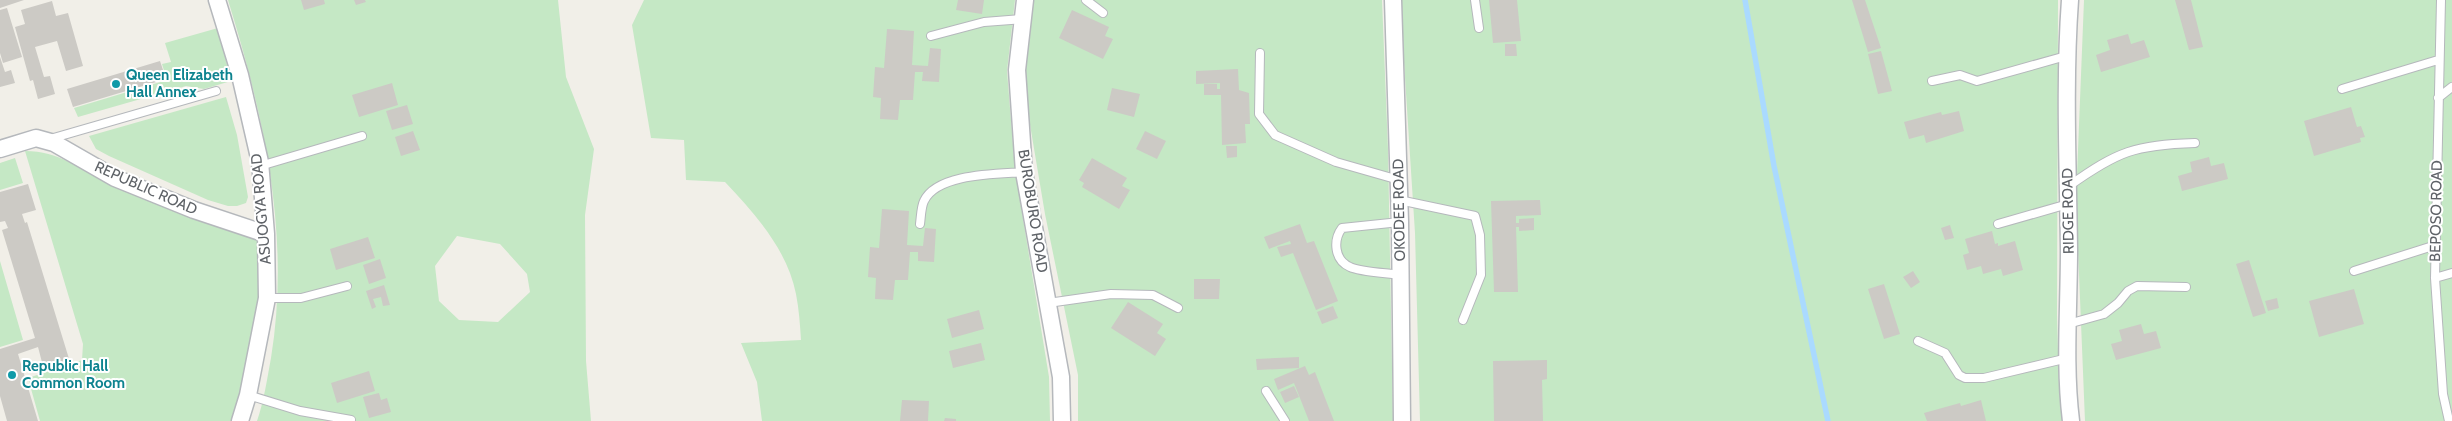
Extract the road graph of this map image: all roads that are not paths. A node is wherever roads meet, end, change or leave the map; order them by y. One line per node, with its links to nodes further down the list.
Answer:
1 (217, 0): 24 (street, ASUOGYA ROAD)
2 (1025, 0): 9 (street, BUROBURO ROAD)
3 (1086, 0): 8 (lane)
4 (1393, 0): 26 (street, OKODEE ROAD)
5 (1475, 0): 10 (lane)
6 (2070, 0): 13 (street, RIDGE ROAD)
7 (2441, 0): 14 (lane, BEPOSO ROAD)
8 (1103, 13)
9 (1023, 19): 11 (lane); 25 (street, BUROBURO ROAD)
10 (1479, 28)
11 (931, 36)
12 (1260, 53): 26 (lane)
13 (2066, 56): 15 (lane); 27 (street, RIDGE ROAD)
14 (2438, 60): 17 (lane); 19 (lane, BEPOSO ROAD)
15 (1932, 81)
16 (2452, 87): 19 (lane)
17 (2342, 89)
18 (216, 91): 21 (lane)
19 (2438, 98): 34 (lane, BEPOSO ROAD)
20 (362, 136): 24 (lane)
21 (45, 141): 23 (street, REPUBLIC ROAD); 33 (street, REPUBLIC ROAD)
22 (2195, 143): 27 (lane)
23 (0, 149)
24 (260, 166): 33 (street, ASUOGYA ROAD)
25 (1024, 172): 31 (lane); 42 (street, BUROBURO ROAD)
26 (1398, 180): 28 (street, OKODEE ROAD)
27 (2068, 188): 29 (street, RIDGE ROAD)
28 (1400, 200): 30 (street, OKODEE ROAD); 44 (lane)
29 (2068, 204): 32 (lane); 45 (street, RIDGE ROAD)
30 (1400, 222): 37 (street, OKODEE ROAD); 37 (lane)
31 (920, 224)
32 (1998, 224)
33 (266, 234): 41 (street, ASUOGYA ROAD)
34 (2436, 245): 35 (lane); 38 (lane, BEPOSO ROAD)
35 (2354, 271)
36 (2452, 274): 38 (lane)
37 (1400, 275): 56 (street, OKODEE ROAD)
38 (2435, 278): 50 (lane, BEPOSO ROAD)
39 (348, 286): 41 (lane)
40 (2186, 287): 45 (lane)
41 (267, 298): 51 (street, ASUOGYA ROAD)
42 (1048, 303): 43 (lane); 54 (street, BUROBURO ROAD)
43 (1178, 308)
44 (1463, 320)
45 (2068, 324): 47 (street, RIDGE ROAD)
46 (1918, 341): 47 (lane)
47 (2068, 358): 57 (street, RIDGE ROAD)
48 (1266, 391): 55 (lane)
49 (2452, 391): 50 (lane)
50 (2443, 394): 58 (lane, BEPOSO ROAD)
51 (248, 395): 52 (lane); 53 (street, ASUOGYA ROAD)
52 (351, 420)
53 (240, 421)
54 (1062, 421)
55 (1285, 421)
56 (1402, 421)
57 (2071, 421)
58 (2448, 421)

